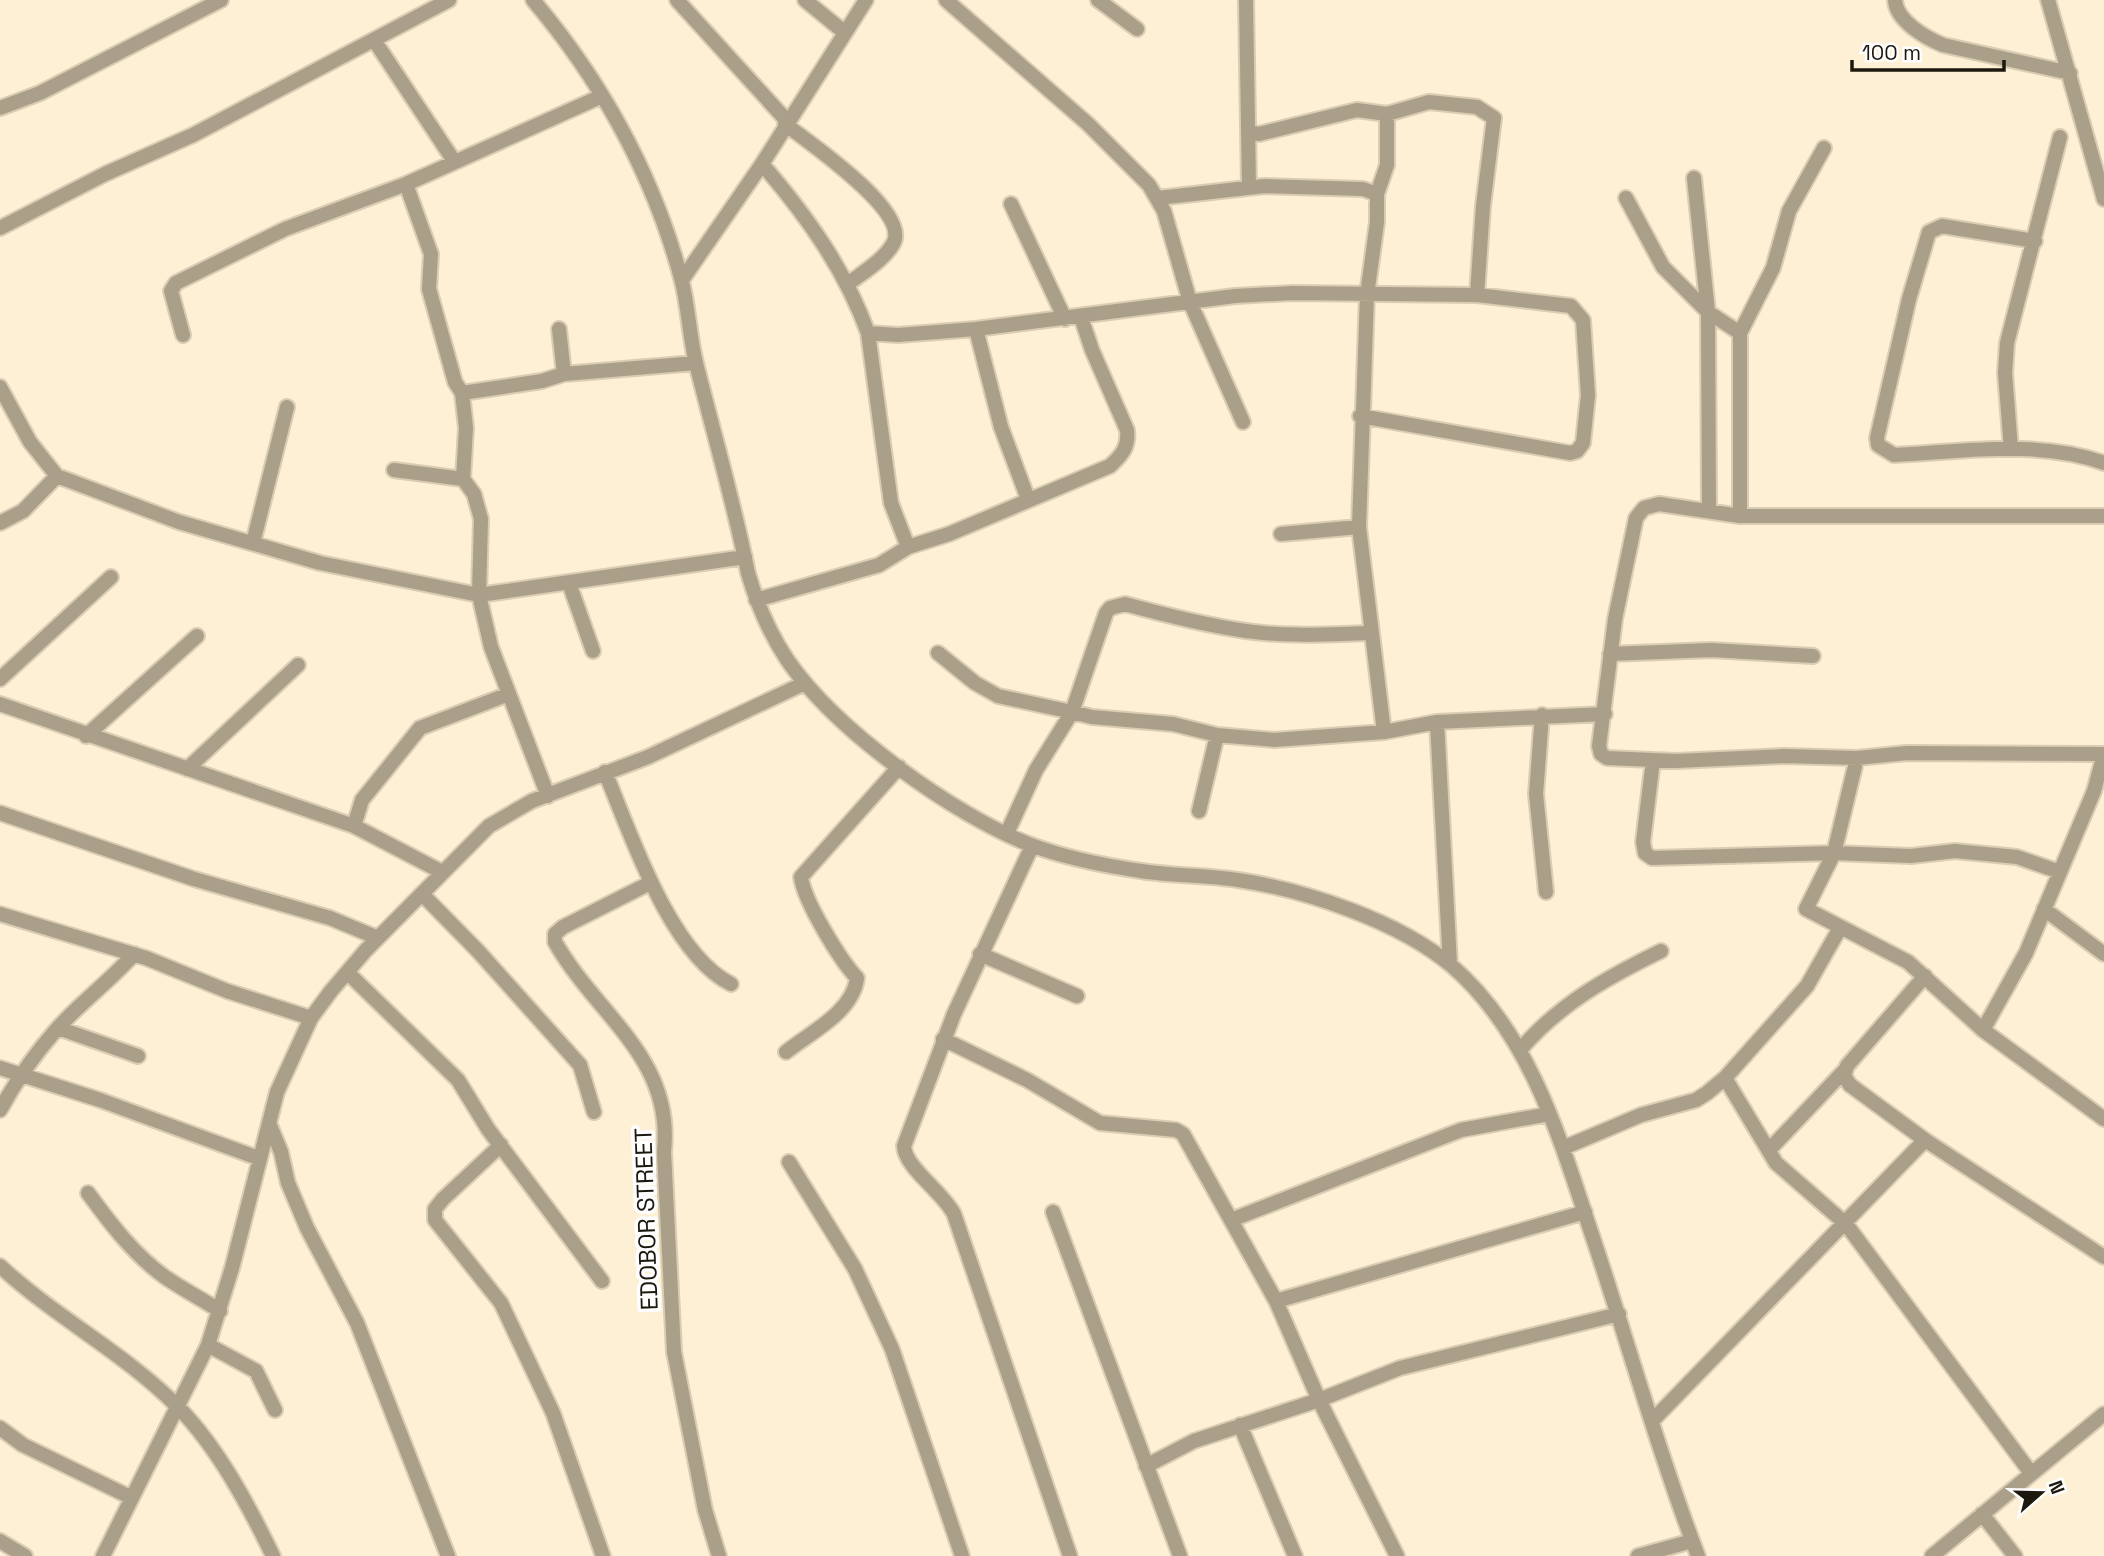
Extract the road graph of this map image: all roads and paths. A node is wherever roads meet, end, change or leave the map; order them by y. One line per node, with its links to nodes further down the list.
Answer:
1 (221, 0): 17 (street)
2 (449, 0): 14 (street)
3 (533, 0): 16 (street)
4 (677, 0): 19 (street)
5 (805, 0): 13 (street)
6 (866, 0): 13 (street)
7 (946, 0): 30 (street)
8 (1098, 0): 12 (street)
9 (1246, 0): 20 (street)
10 (1895, 0): 15 (street)
11 (2048, 0): 15 (street)
12 (1137, 29)
13 (844, 32): 19 (street)
14 (374, 40): 24 (street); 34 (street)
15 (2070, 73): 23 (street)
16 (602, 96): 24 (street); 36 (street)
17 (0, 108)
18 (1387, 114): 20 (street); 29 (street); 39 (street)
19 (786, 122): 25 (street); 37 (street)
20 (1248, 132): 28 (street)
21 (2060, 137): 35 (street)
22 (1824, 148): 47 (street)
23 (2098, 157): 32 (street)
24 (454, 161): 27 (street)
25 (762, 164): 36 (street); 37 (street)
26 (1694, 178): 41 (street)
27 (406, 184): 48 (street); 52 (street)
28 (1249, 187): 29 (street); 30 (street)
29 (1377, 194): 38 (street)
30 (1158, 198): 40 (street)
31 (1626, 198): 41 (street)
32 (2104, 198)
33 (1011, 204): 43 (street)
34 (0, 228)
35 (2035, 241): 56 (street); 56 (street)
36 (682, 280): 49 (street)
37 (848, 284): 46 (street)
38 (1367, 295): 39 (street); 40 (street); 54 (street)
39 (1477, 295): 54 (street)
40 (1190, 302): 42 (street); 55 (street)
41 (1708, 312): 47 (street); 62 (street)
42 (1081, 317): 43 (street); 61 (street)
43 (1065, 319): 45 (street)
44 (559, 329): 50 (street)
45 (976, 330): 46 (street); 61 (street)
46 (868, 333): 69 (street)
47 (1740, 333): 63 (street)
48 (183, 335)
49 (695, 363): 50 (street); 70 (street)
50 (564, 374): 52 (street)
51 (0, 387): 59 (street)
52 (462, 393): 60 (street)
53 (287, 407): 68 (street)
54 (1360, 416): 66 (street)
55 (1243, 422)
56 (2011, 449): 57 (street)
57 (2104, 463)
58 (394, 470): 60 (street)
59 (57, 476): 65 (street); 68 (street)
60 (463, 479): 73 (street)
61 (1028, 499): 69 (street)
62 (1709, 511): 63 (street); 79 (street)
63 (1740, 516): 64 (street)
64 (2104, 516)
65 (0, 523)
66 (1359, 527): 67 (street); 75 (street)
67 (1281, 534)
68 (253, 543): 73 (street)
69 (908, 547): 74 (street)
70 (745, 557): 72 (street); 74 (street)
71 (111, 577): 82 (street)
72 (569, 583): 73 (street); 77 (street)
73 (479, 595): 84 (street)
74 (756, 600): 83 (street)
75 (1371, 633): 86 (street); 90 (street)
76 (197, 636): 91 (street)
77 (593, 651)
78 (939, 653): 86 (street)
79 (1610, 654): 80 (street); 87 (street)
80 (1813, 656)
81 (298, 665): 97 (street)
82 (0, 679)
83 (805, 683): 96 (street); 98 (street)
84 (509, 694): 99 (street); 102 (street)
85 (0, 704): 91 (street)
86 (1072, 712): 92 (street); 103 (street)
87 (1605, 714): 88 (street); 95 (street)
88 (1542, 715): 89 (street); 109 (street)
89 (1437, 722): 90 (street); 119 (street)
90 (1384, 732): 92 (street)
91 (86, 736): 97 (street)
92 (1217, 736): 100 (street)
93 (2104, 754): 94 (street); 107 (street)
94 (1857, 758): 95 (street); 105 (street)
95 (1653, 760): 105 (street)
96 (899, 767): 103 (street); 129 (street)
97 (187, 769): 102 (street)
98 (605, 772): 99 (street); 108 (street)
99 (548, 796): 106 (street)
100 (1199, 811)
101 (0, 813): 114 (street)
102 (354, 826): 106 (street)
103 (1007, 833): 104 (street)
104 (1032, 846): 117 (street); 119 (street)
105 (1834, 853): 107 (street); 113 (street)
106 (442, 872): 110 (street)
107 (2060, 872): 111 (street)
108 (650, 883): 122 (street); 176 (street, EDOBOR STREET)
109 (1546, 892)
110 (422, 894): 114 (street); 136 (street)
111 (2044, 909): 118 (street); 126 (street)
112 (0, 914): 116 (street)
113 (1840, 928): 121 (street); 134 (street)
114 (378, 938): 120 (street)
115 (1661, 951): 128 (street)
116 (134, 954): 124 (street); 125 (street)
117 (980, 954): 123 (street); 127 (street)
118 (2104, 954)
119 (1450, 964): 128 (street)
120 (348, 973): 124 (street); 141 (street)
121 (1925, 976): 126 (street); 132 (street)
122 (731, 984)
123 (1077, 996)
124 (311, 1018): 139 (street)
125 (58, 1028): 130 (street); 133 (street)
126 (1983, 1030): 138 (street)
127 (943, 1040): 149 (street); 178 (street)
128 (1520, 1050): 137 (street)
129 (786, 1052)
130 (138, 1056)
131 (0, 1068): 133 (street)
132 (1844, 1072): 140 (street); 143 (street)
133 (20, 1075): 135 (street); 144 (street)
134 (1725, 1078): 142 (street); 143 (street)
135 (0, 1110)
136 (594, 1112)
137 (1549, 1114): 142 (street); 149 (street)
138 (2104, 1119)
139 (269, 1123): 144 (street); 174 (street)
140 (1925, 1140): 150 (street); 151 (street)
141 (501, 1145): 153 (street); 175 (street)
142 (1563, 1148): 148 (street)
143 (1770, 1149): 150 (street)
144 (258, 1158): 155 (street)
145 (789, 1162): 177 (street)
146 (88, 1193): 155 (street)
147 (1053, 1212): 165 (street)
148 (1585, 1212): 154 (street); 156 (street)
149 (1231, 1220): 154 (street)
150 (1846, 1224): 162 (street); 166 (street)
151 (2104, 1258)
152 (0, 1266): 159 (street)
153 (602, 1281)
154 (1276, 1301): 158 (street)
155 (220, 1311): 157 (street)
156 (1619, 1314): 158 (street); 162 (street)
157 (208, 1345): 159 (street); 160 (street)
158 (1319, 1400): 163 (street); 181 (street)
159 (178, 1408): 167 (street); 173 (street)
160 (275, 1410)
161 (2104, 1414): 166 (street)
162 (1653, 1420): 170 (street)
163 (1240, 1425): 165 (street); 180 (street)
164 (0, 1428): 167 (street)
165 (1146, 1466): 179 (street)
166 (2031, 1473): 168 (street)
167 (130, 1497): 171 (street)
168 (1982, 1514): 184 (street); 185 (street)
169 (0, 1541): 172 (street)
170 (1692, 1542): 182 (street); 183 (street)
171 (109, 1553)
172 (25, 1556)
173 (273, 1556)
174 (448, 1556)
175 (603, 1556)
176 (719, 1556)
177 (962, 1556)
178 (1070, 1556)
179 (1180, 1556)
180 (1295, 1556)
181 (1396, 1556)
182 (1638, 1556)
183 (1698, 1556)
184 (1932, 1556)
185 (2015, 1556)

